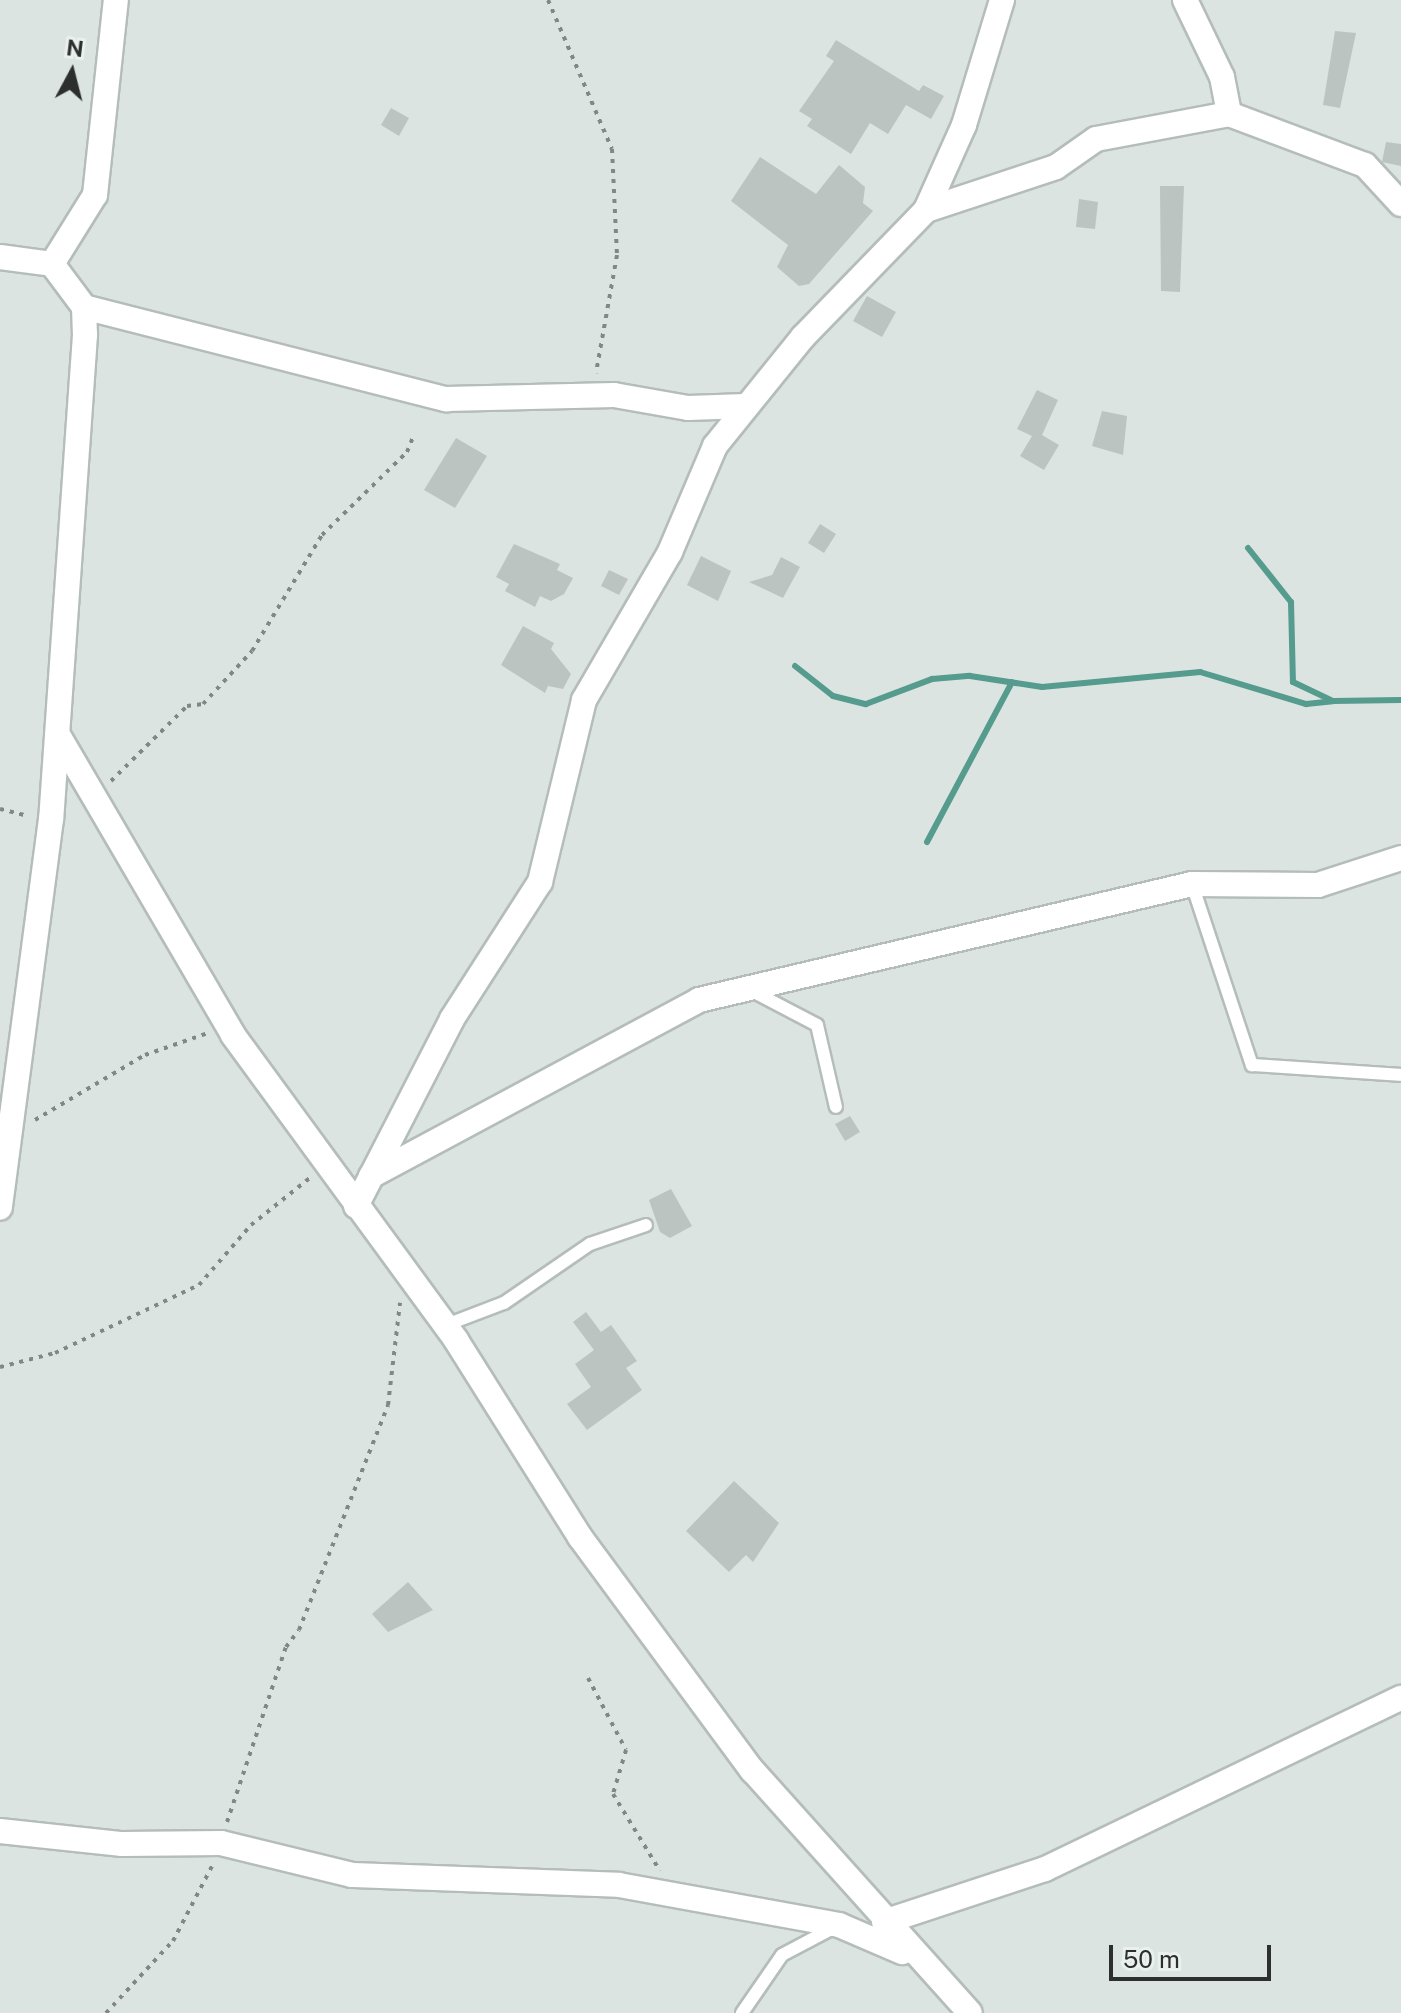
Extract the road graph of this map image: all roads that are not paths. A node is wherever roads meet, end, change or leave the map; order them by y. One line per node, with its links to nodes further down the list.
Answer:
1 (116, 0): 8 (street)
2 (1002, 0): 6 (street)
3 (1185, 0): 4 (street)
4 (1229, 114): 5 (street); 6 (street)
5 (1401, 204)
6 (926, 210): 10 (street)
7 (0, 257): 8 (street)
8 (52, 264): 9 (street)
9 (84, 307): 10 (street); 11 (street)
10 (746, 406): 17 (street)
11 (58, 735): 18 (street); 19 (street)
12 (1401, 858): 13 (street)
13 (1192, 884): 14 (street); 15 (lane)
14 (754, 992): 16 (lane); 17 (street)
15 (1401, 1075)
16 (836, 1107)
17 (371, 1176): 18 (street)
18 (356, 1206): 21 (street)
19 (0, 1208)
20 (646, 1225): 21 (lane)
21 (446, 1325): 24 (street)
22 (1401, 1698): 24 (street)
23 (0, 1831): 25 (street)
24 (884, 1922): 26 (street)
25 (839, 1925): 26 (street); 27 (lane)
26 (928, 1968): 28 (street)
27 (742, 2013)
28 (970, 2013)

